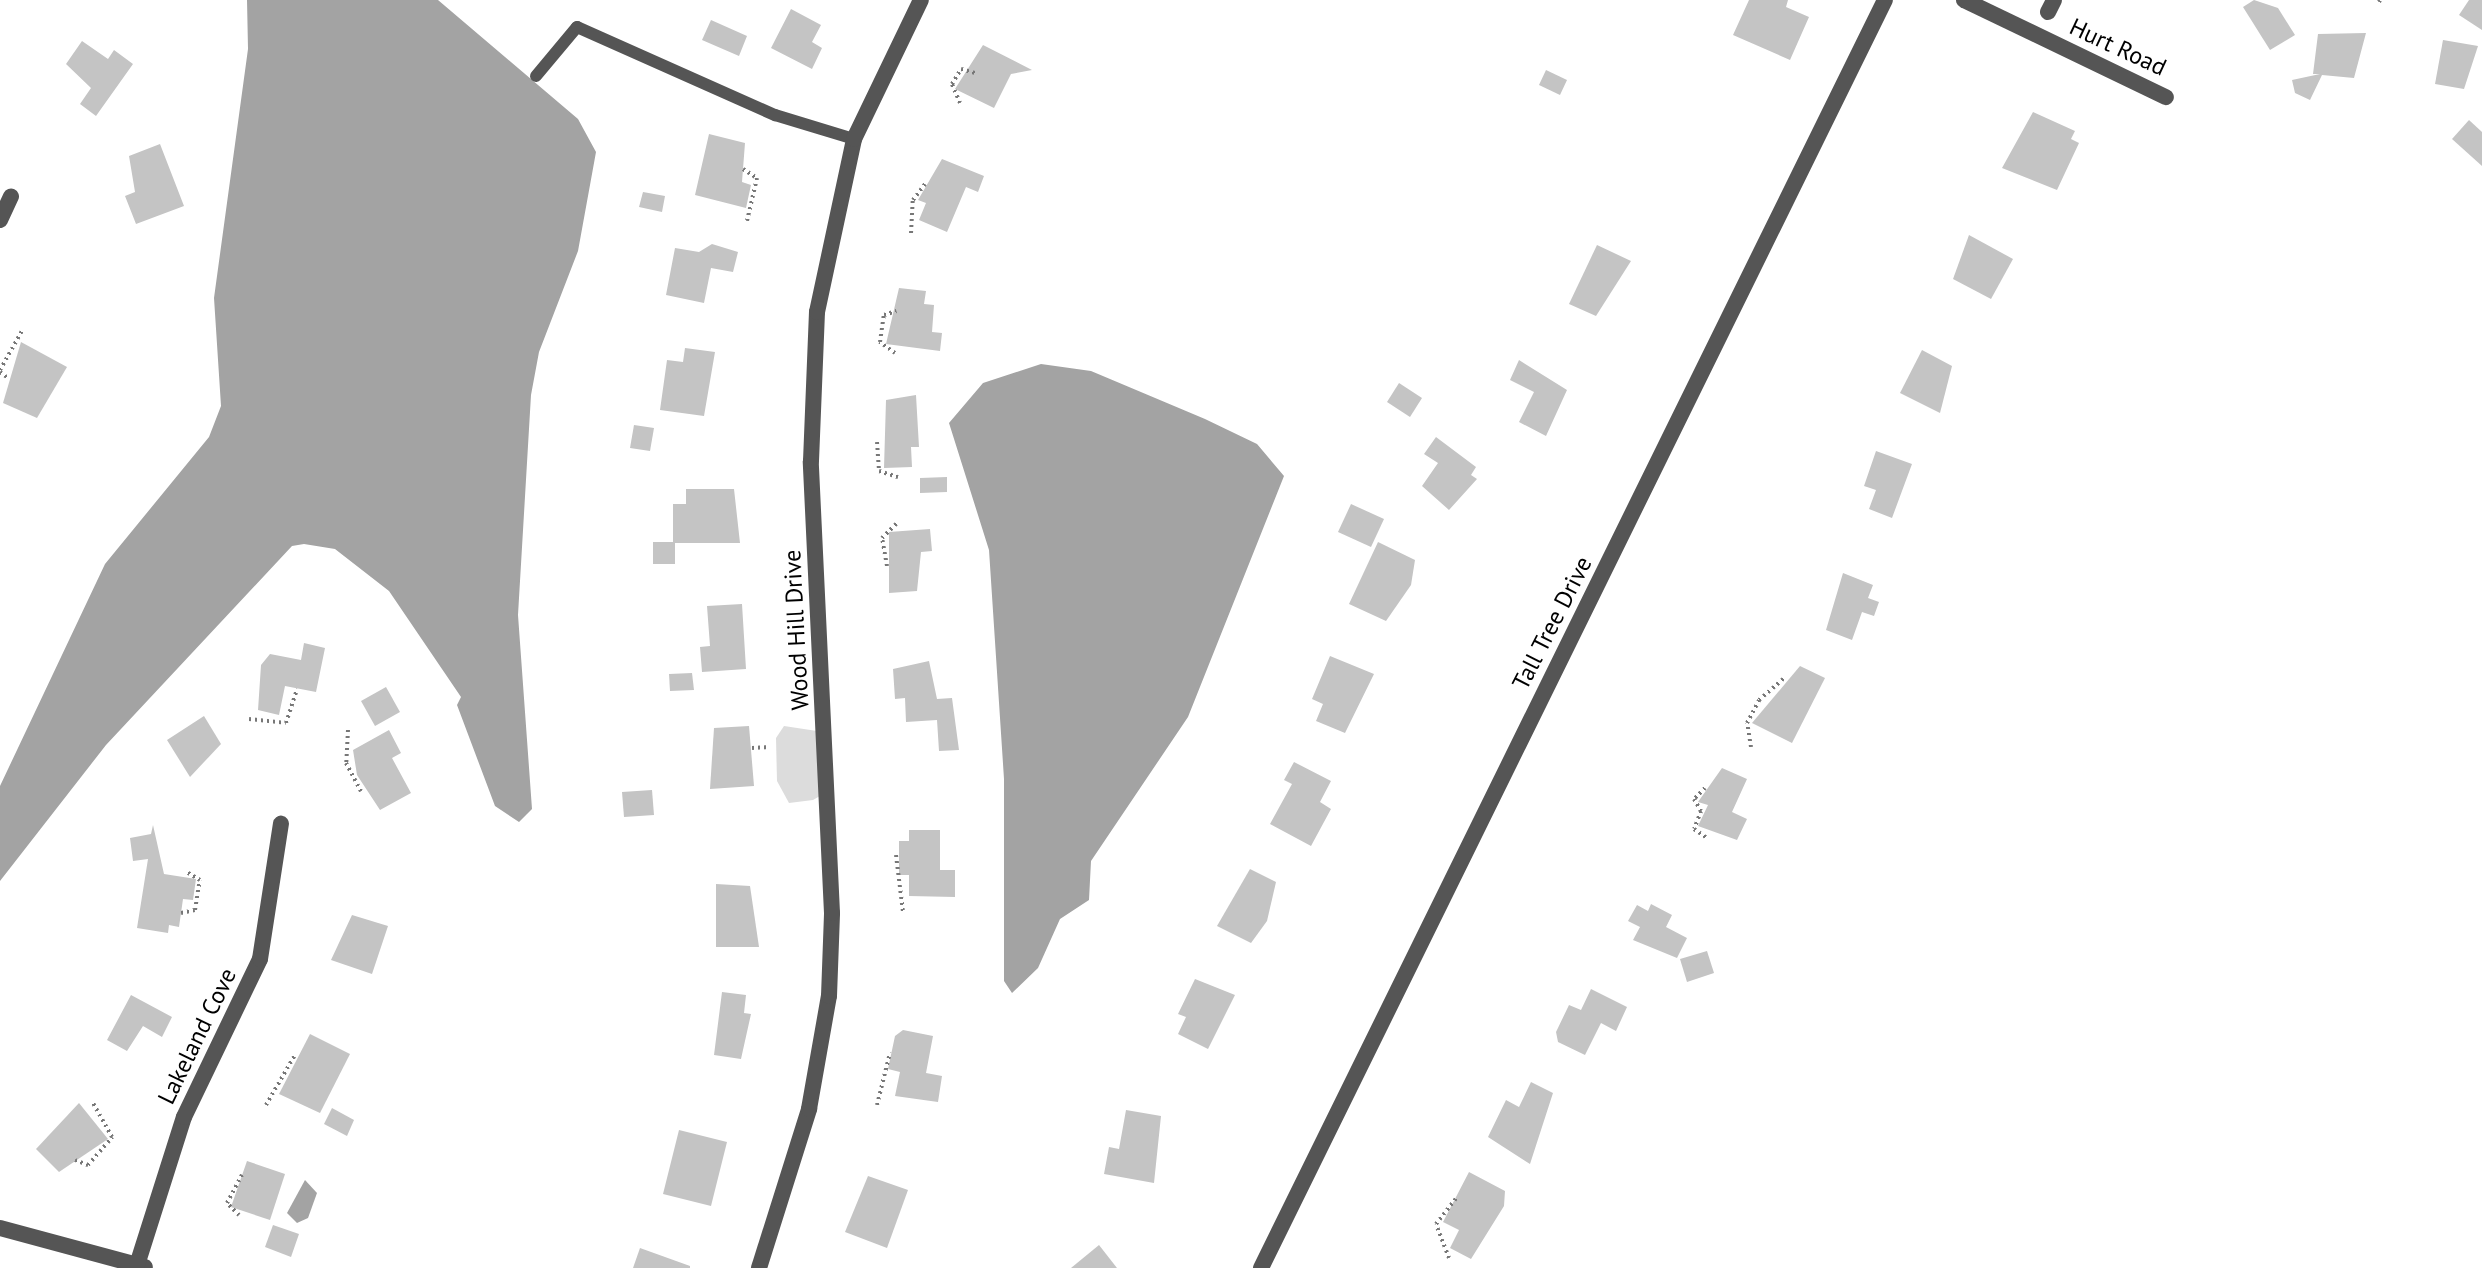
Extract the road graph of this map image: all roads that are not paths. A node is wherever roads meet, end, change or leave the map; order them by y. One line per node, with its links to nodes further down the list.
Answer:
1 (921, 0): 6 (street, Wood Hill Drive)
2 (1885, 0): 13 (street, Tall Tree Drive)
3 (1964, 0): 5 (street, Hurt Road)
4 (536, 76): 6 (lane)
5 (2166, 97)
6 (854, 139): 12 (street, Wood Hill Drive)
7 (11, 196): 8 (street)
8 (0, 220)
9 (281, 824): 11 (street, Lakeland Cove)
10 (0, 1228): 11 (street)
11 (142, 1266)
12 (759, 1268)
13 (1261, 1268)

